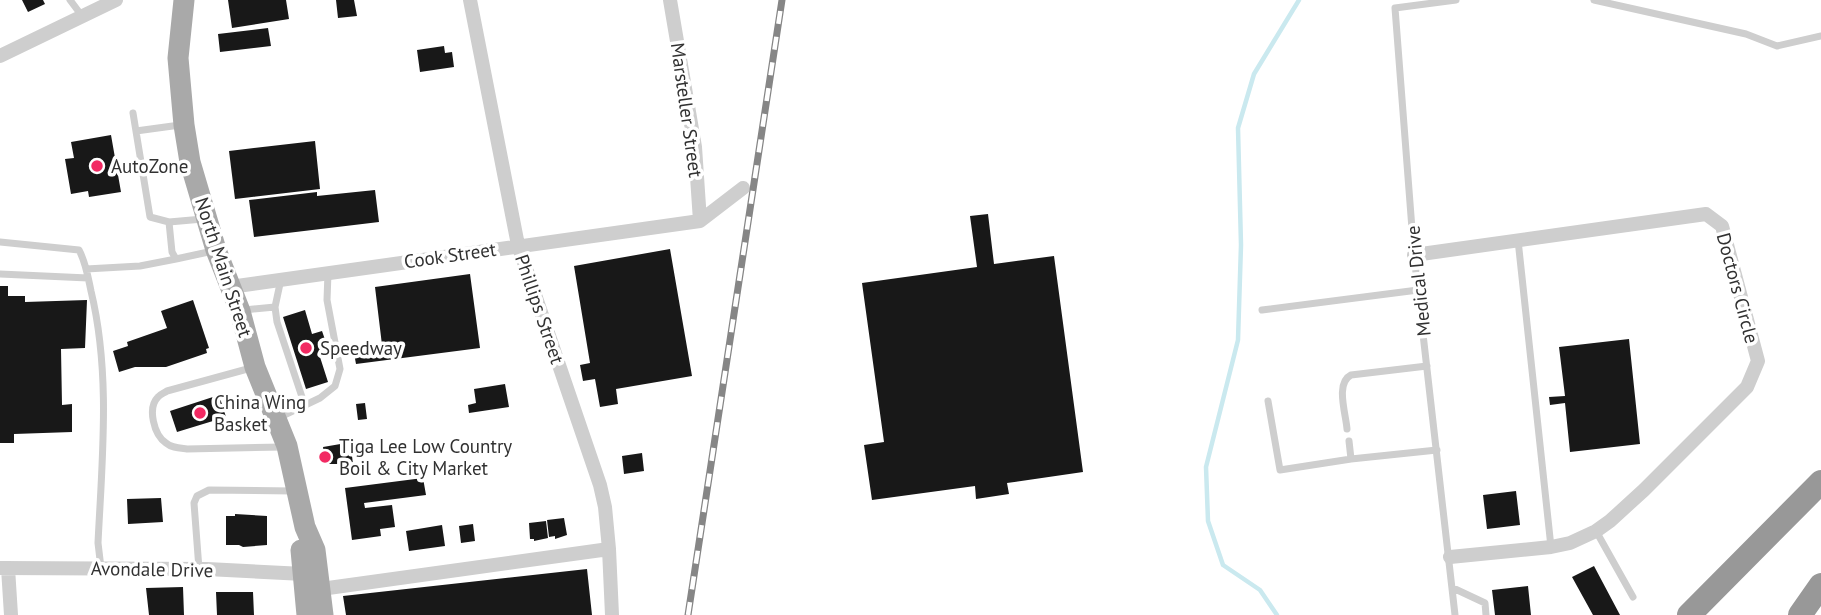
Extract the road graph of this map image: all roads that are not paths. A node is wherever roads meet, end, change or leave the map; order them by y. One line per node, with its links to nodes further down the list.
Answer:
1 (70, 0): 8 (lane)
2 (116, 0): 8 (street)
3 (184, 0): 12 (main road, North Main Street)
4 (470, 0): 20 (street, Phillips Street)
5 (670, 0): 16 (street, Marsteller Street)
6 (1456, 0): 22 (lane, Medical Drive)
7 (1594, 0): 9 (lane)
8 (82, 16): 10 (street)
9 (1821, 36)
10 (0, 56)
11 (133, 113): 13 (lane)
12 (184, 125): 13 (lane); 15 (main road, North Main Street)
13 (135, 131): 17 (lane)
14 (743, 188): 16 (street, Cook Street)
15 (207, 217): 17 (lane); 21 (main road, North Main Street)
16 (700, 220): 20 (street, Cook Street)
17 (169, 222): 23 (lane)
18 (1518, 240): 22 (street, Doctors Circle); 47 (street, Doctors Circle); 48 (lane)
19 (0, 242): 24 (lane)
20 (518, 245): 25 (street, Cook Street); 49 (street, Phillips Street)
21 (216, 250): 23 (lane); 29 (main road, North Main Street)
22 (1414, 255): 30 (lane, Medical Drive)
23 (176, 259): 24 (lane)
24 (86, 269): 27 (lane)
25 (328, 272): 28 (street, Cook Street); 37 (lane)
26 (0, 274): 27 (lane)
27 (88, 278): 52 (lane)
28 (281, 279): 29 (street, Cook Street); 31 (lane)
29 (230, 287): 33 (main road, North Main Street)
30 (1418, 290): 32 (lane); 34 (lane, Medical Drive)
31 (275, 307): 33 (lane); 37 (lane)
32 (1262, 310)
33 (240, 311): 35 (main road, North Main Street)
34 (1427, 366): 39 (lane); 42 (lane, Medical Drive)
35 (255, 367): 38 (main road, North Main Street); 41 (lane)
36 (1268, 401): 43 (lane)
37 (305, 406): 38 (lane)
38 (278, 418): 41 (main road, North Main Street)
39 (1347, 429)
40 (1349, 441): 43 (lane)
41 (287, 446): 45 (main road, North Main Street)
42 (1437, 450): 43 (lane); 50 (lane, Medical Drive)
43 (1351, 459)
44 (1821, 482): 65 (highway)
45 (298, 491): 46 (main road, North Main Street); 53 (lane)
46 (305, 527): 54 (main road, North Main Street); 57 (main road, North Main Street)
47 (1596, 531): 48 (street, Doctors Circle); 58 (lane)
48 (1551, 547): 50 (street, Doctors Circle)
49 (610, 549): 57 (street); 62 (street, Phillips Street)
50 (1450, 557): 56 (lane, Medical Drive)
51 (4, 568): 52 (street, Avondale Drive); 59 (street)
52 (101, 568): 53 (street, Avondale Drive)
53 (199, 569): 54 (street, Avondale Drive)
54 (304, 574): 60 (main road, North Main Street)
55 (1821, 585): 66 (highway)
56 (1453, 588): 63 (lane, Medical Drive); 64 (lane)
57 (321, 589): 61 (main road, North Main Street)
58 (1633, 597)
59 (11, 615)
60 (307, 615)
61 (323, 615)
62 (612, 615)
63 (1455, 615)
64 (1486, 615)
65 (1689, 615)
66 (1800, 615)

